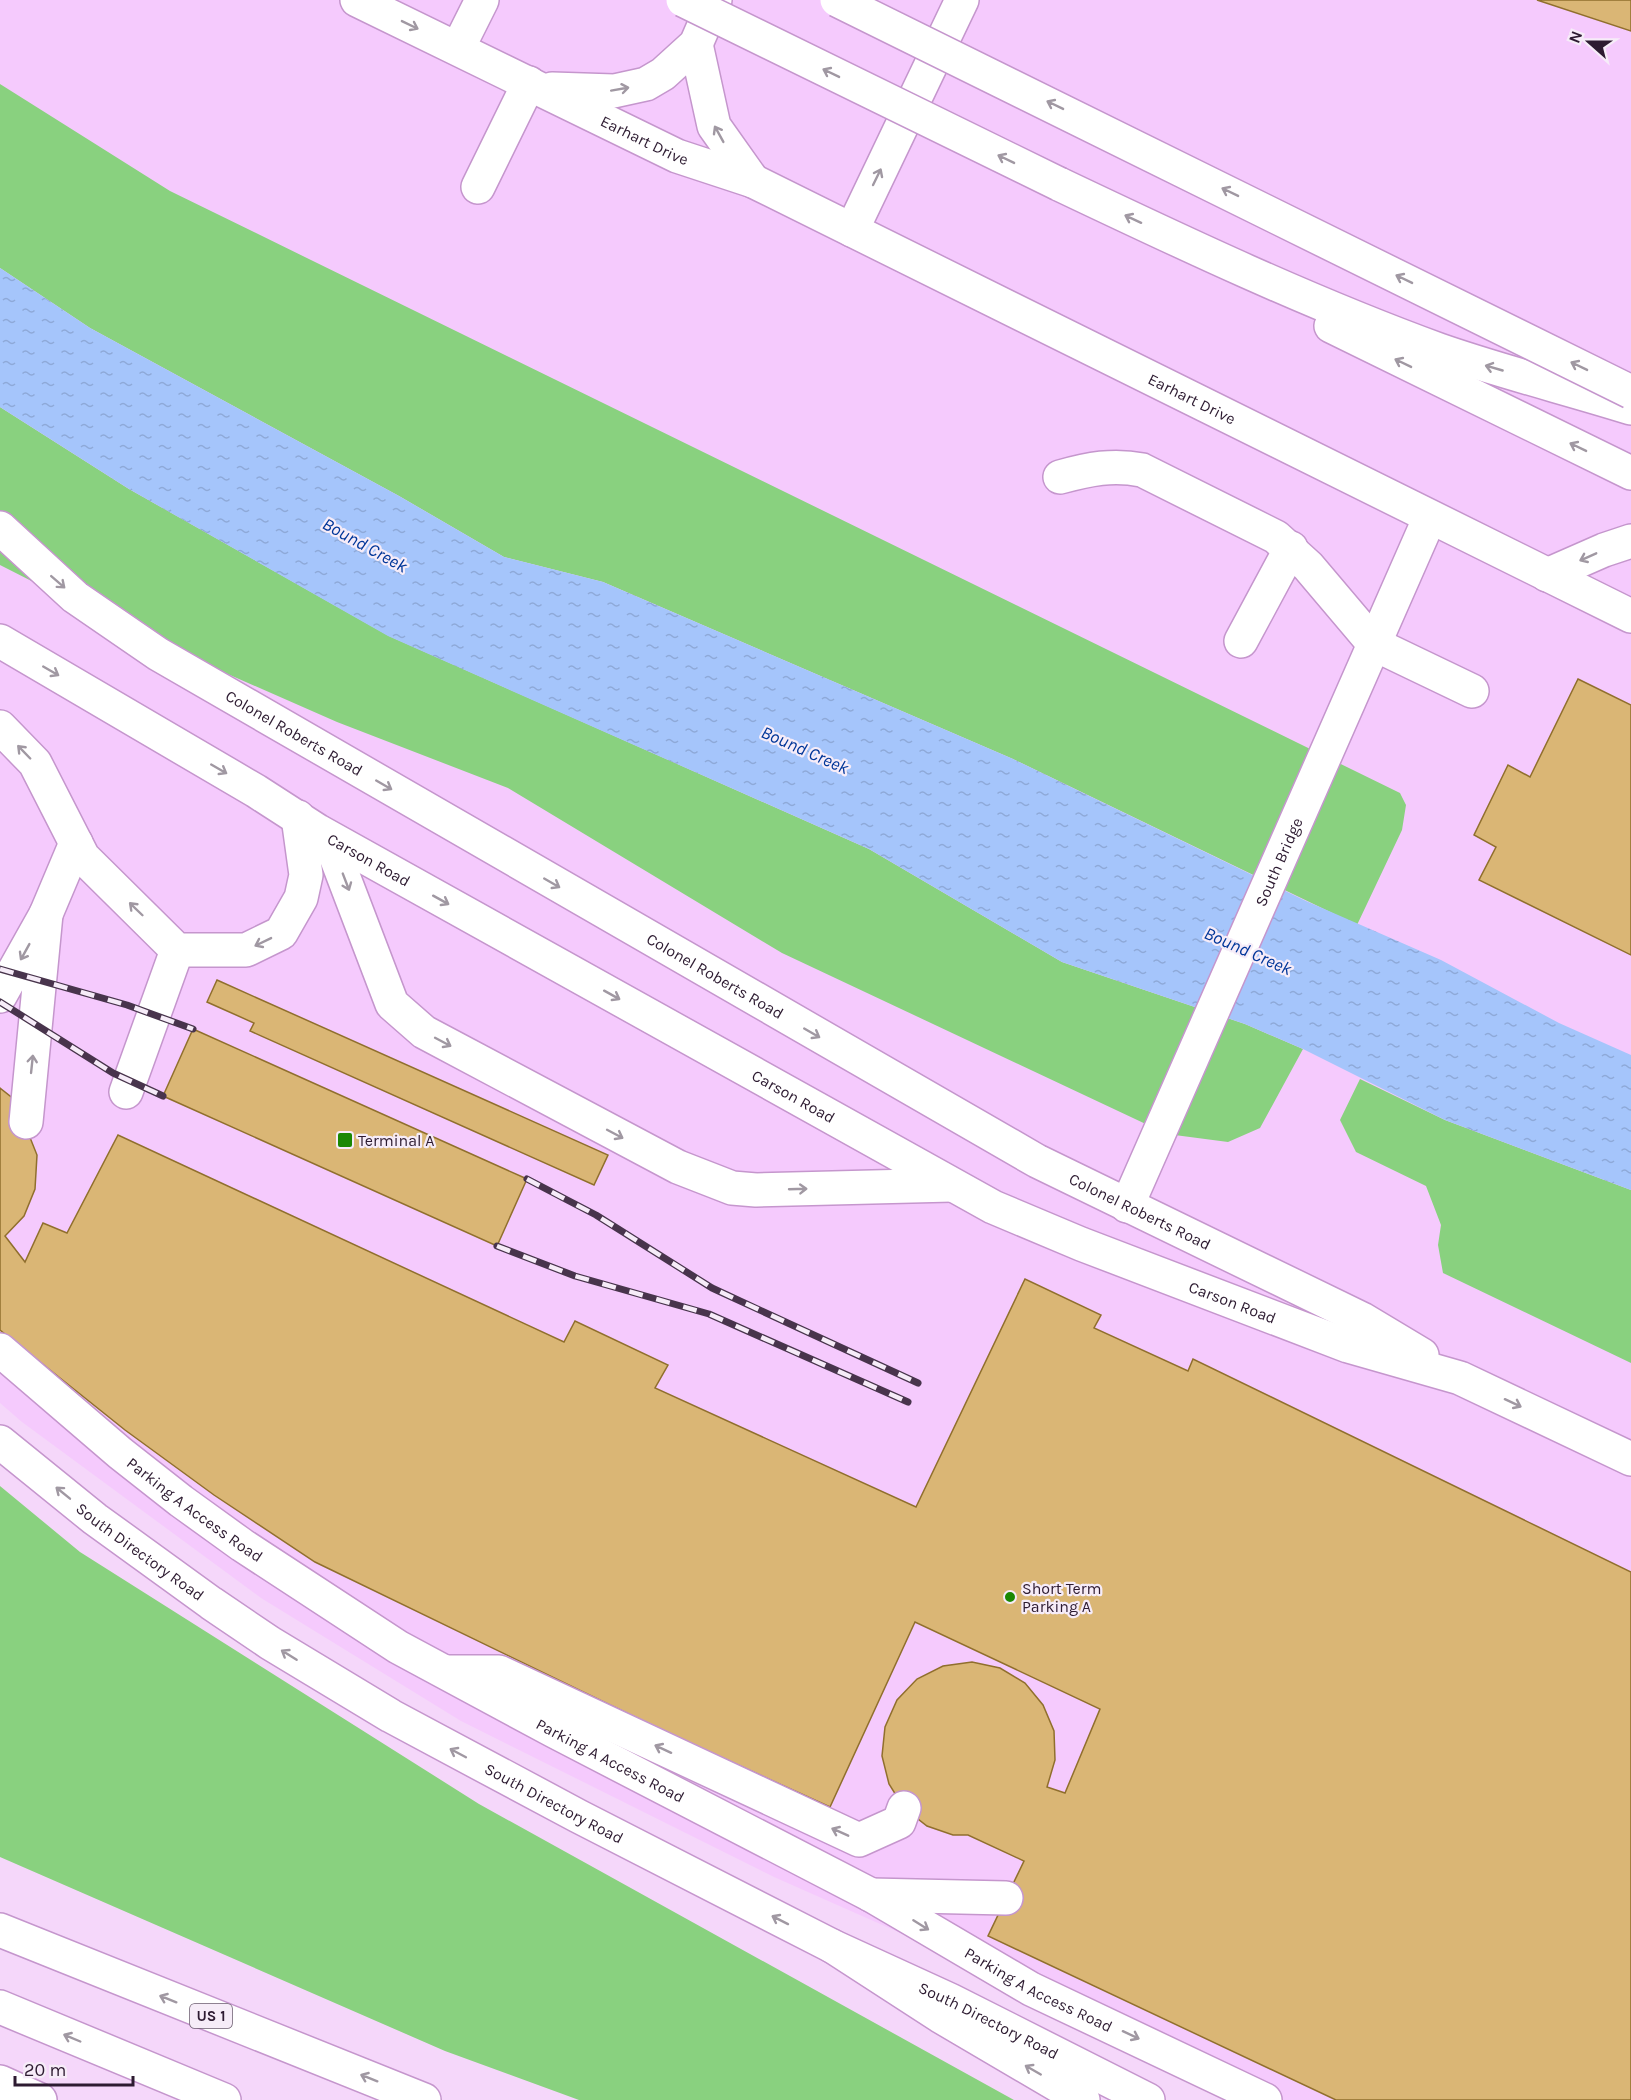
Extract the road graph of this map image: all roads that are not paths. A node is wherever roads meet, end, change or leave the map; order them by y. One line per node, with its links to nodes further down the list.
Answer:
1 (357, 0): 8 (main road, Earhart Drive, one-way to 8)
2 (482, 0): 8 (main road)
3 (683, 0): 13 (main road, one-way to 3, bridge)
4 (715, 0): 7 (main road, Earhart Drive)
5 (837, 0): 14 (main road, one-way to 5, bridge)
6 (962, 0): 12 (main road, one-way to 6)
7 (696, 44): 9 (main road, Earhart Drive, one-way to 7); 10 (main road, Earhart Drive, one-way to 7)
8 (458, 48): 9 (main road, Earhart Drive)
9 (535, 86): 10 (main road, Earhart Drive); 11 (main road)
10 (753, 181): 12 (main road, Earhart Drive)
11 (478, 187)
12 (852, 230): 18 (main road, Earhart Drive)
13 (1186, 244): 15 (main road, one-way to 13); 16 (main road, one-way to 13)
14 (1631, 392)
15 (1631, 408)
16 (1631, 473)
17 (1060, 477): 21 (main road)
18 (1430, 517): 22 (main road, Earhart Drive); 26 (main road, South Bridge)
19 (8, 535): 37 (main road, Colonel Roberts Road, one-way to 37)
20 (1631, 542): 22 (main road, one-way to 22)
21 (1291, 548): 25 (main road); 26 (main road)
22 (1547, 575): 23 (main road, Earhart Drive)
23 (1631, 616)
24 (0, 641): 29 (main road, Carson Road, one-way to 29)
25 (1241, 641)
26 (1374, 644): 27 (main road); 37 (main road, South Bridge)
27 (1472, 691)
28 (0, 727): 30 (main road, one-way to 28)
29 (308, 824): 32 (main road, one-way to 32); 36 (main road, Carson Road, one-way to 36); 36 (main road, one-way to 36)
30 (76, 843): 31 (main road); 32 (main road, one-way to 30)
31 (46, 914): 33 (main road, one-way to 33); 35 (main road, one-way to 31)
32 (177, 950): 34 (main road)
33 (0, 996)
34 (126, 1092)
35 (26, 1122)
36 (952, 1185): 39 (main road, Carson Road)
37 (1127, 1206): 39 (main road, Colonel Roberts Road)
38 (0, 1350): 42 (main road, Parking A Access Road)
39 (1460, 1378): 41 (main road, Carson Road, one-way to 41)
40 (0, 1442): 47 (main road, South Directory Road, one-way to 40)
41 (1631, 1459)
42 (442, 1672): 43 (main road, one-way to 42); 44 (main road, Parking A Access Road)
43 (904, 1808)
44 (871, 1895): 45 (main road); 55 (main road, Parking A Access Road, one-way to 55)
45 (1006, 1898)
46 (0, 1930): 52 (main road, US 1, one-way to 46)
47 (832, 1946): 53 (main road, one-way to 47); 54 (main road, South Directory Road)
48 (0, 2007): 51 (main road, one-way to 48)
49 (0, 2082): 50 (main road)
50 (40, 2100)
51 (224, 2100)
52 (424, 2100)
53 (1083, 2100)
54 (1148, 2100)
55 (1265, 2100)

